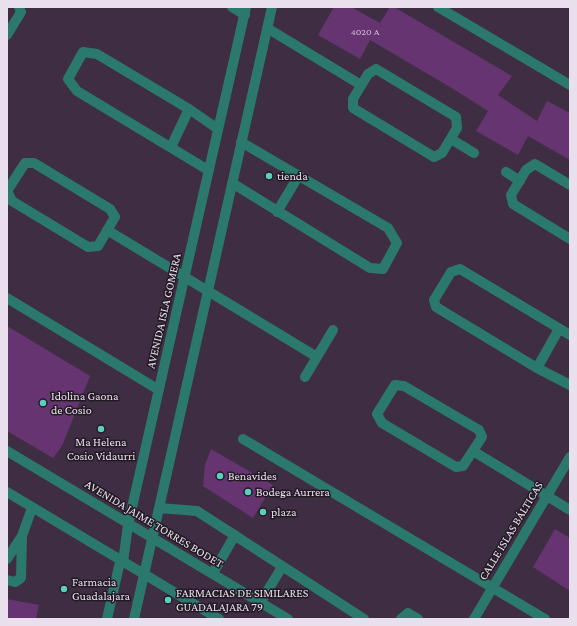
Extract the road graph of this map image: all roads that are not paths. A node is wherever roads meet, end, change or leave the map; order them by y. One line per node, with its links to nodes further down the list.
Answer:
1 (19, 7): 7 (street)
2 (232, 7): 5 (street)
3 (272, 7): 6 (street)
4 (438, 7): 9 (street)
5 (246, 11): 11 (street, AVENIDA ISLA GOMERA)
6 (267, 28): 8 (street); 13 (street)
7 (7, 35)
8 (361, 85): 12 (street); 12 (street)
9 (570, 85)
10 (189, 109): 11 (street); 14 (street); 14 (street)
11 (218, 129): 16 (street, AVENIDA ISLA GOMERA)
12 (451, 139): 15 (street)
13 (241, 142): 18 (street); 20 (street)
14 (171, 147): 16 (street)
15 (474, 153)
16 (208, 170): 25 (street, AVENIDA ISLA GOMERA)
17 (506, 172): 19 (street)
18 (299, 175): 22 (street); 22 (street)
19 (520, 180): 21 (street); 24 (street)
20 (232, 183): 22 (street); 26 (street)
21 (570, 185)
22 (277, 212)
23 (107, 230): 23 (street); 25 (street)
24 (570, 239)
25 (185, 277): 26 (street); 35 (street, AVENIDA ISLA GOMERA)
26 (208, 291): 31 (street); 43 (street)
27 (7, 298): 35 (street)
28 (559, 329): 30 (street); 32 (street); 32 (street)
29 (333, 330): 31 (street)
30 (570, 335)
31 (317, 357): 33 (street)
32 (537, 368): 34 (street)
33 (304, 377)
34 (570, 385)
35 (158, 390): 45 (street, AVENIDA ISLA GOMERA)
36 (244, 439): 55 (street)
37 (7, 451): 45 (street, AVENIDA JAIME TORRES BODET)
38 (473, 451): 38 (street); 41 (street)
39 (570, 457): 41 (street, CALLE ISLAS BÁLTICAS)
40 (7, 492): 42 (street)
41 (547, 496): 44 (street); 55 (street, CALLE ISLAS BÁLTICAS)
42 (32, 508): 47 (street); 50 (street)
43 (159, 508): 46 (street); 48 (street)
44 (570, 510)
45 (128, 525): 48 (street, AVENIDA JAIME TORRES BODET); 50 (street, AVENIDA ISLA GOMERA)
46 (235, 535): 51 (street); 52 (street)
47 (22, 536): 49 (street); 54 (street)
48 (152, 540): 52 (street, AVENIDA JAIME TORRES BODET); 53 (street)
49 (7, 559)
50 (124, 562): 53 (street); 57 (street, AVENIDA ISLA GOMERA)
51 (282, 567): 56 (street); 61 (street)
52 (212, 573): 56 (street, AVENIDA JAIME TORRES BODET)
53 (144, 576): 58 (street); 59 (street)
54 (7, 580)
55 (492, 587): 64 (street, CALLE ISLAS BÁLTICAS); 65 (street)
56 (260, 603): 60 (street, AVENIDA JAIME TORRES BODET)
57 (107, 619)
58 (134, 619)
59 (219, 619)
60 (288, 619)
61 (364, 619)
62 (401, 619): 63 (street)
63 (418, 619)
64 (474, 619)
65 (545, 619)

